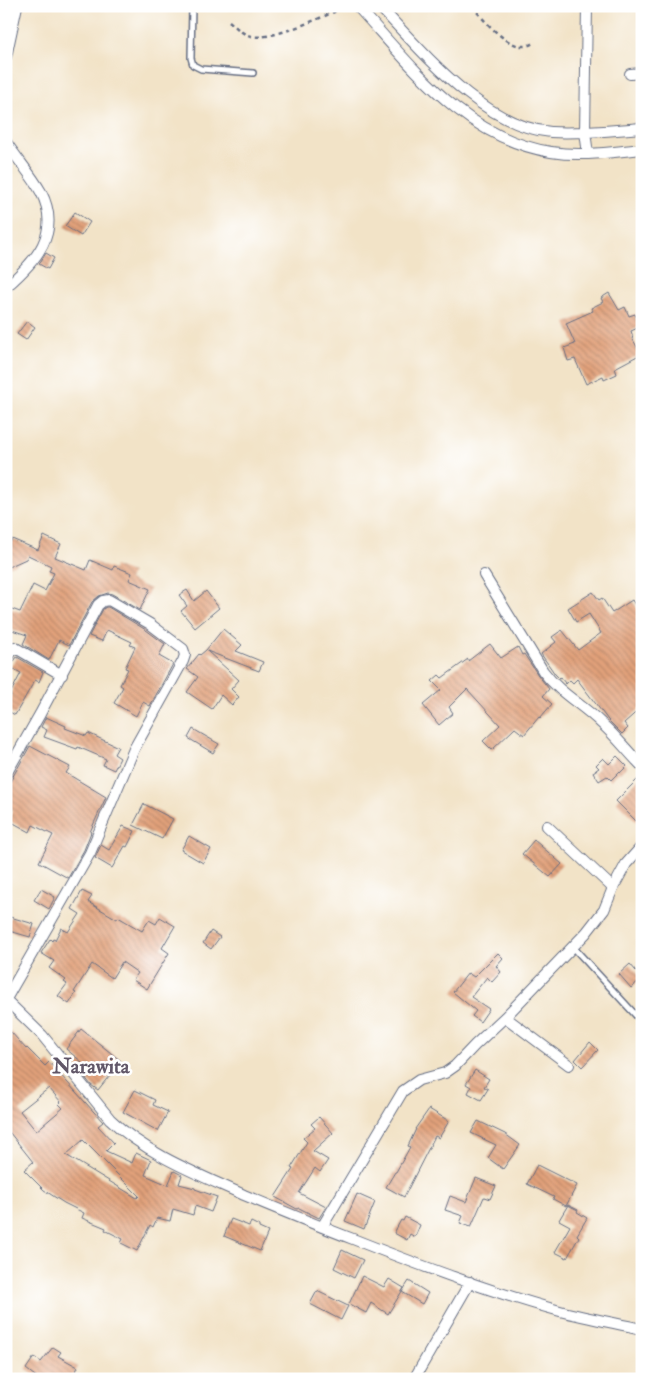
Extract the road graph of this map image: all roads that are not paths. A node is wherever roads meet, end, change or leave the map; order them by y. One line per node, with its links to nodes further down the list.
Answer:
1 (17, 6): 6 (street)
2 (192, 6): 7 (lane)
3 (357, 6): 14 (street)
4 (379, 6): 11 (street)
5 (587, 6): 11 (street)
6 (6, 57)
7 (253, 73)
8 (642, 73): 9 (street)
9 (630, 74)
10 (642, 128): 11 (street)
11 (585, 132): 14 (street)
12 (6, 142): 15 (street)
13 (642, 149): 14 (street)
14 (588, 154)
15 (6, 287)
16 (484, 575): 19 (street)
17 (6, 661): 18 (street)
18 (62, 674): 20 (street); 25 (street)
19 (642, 766)
20 (6, 774)
21 (547, 826): 23 (street)
22 (642, 846): 23 (street)
23 (614, 888): 24 (street)
24 (572, 947): 26 (street); 27 (lane)
25 (6, 999): 29 (street)
26 (505, 1017): 28 (street); 29 (street)
27 (642, 1022)
28 (569, 1065)
29 (322, 1227): 30 (street)
30 (470, 1282): 31 (street); 32 (street)
31 (642, 1328)
32 (414, 1379)

